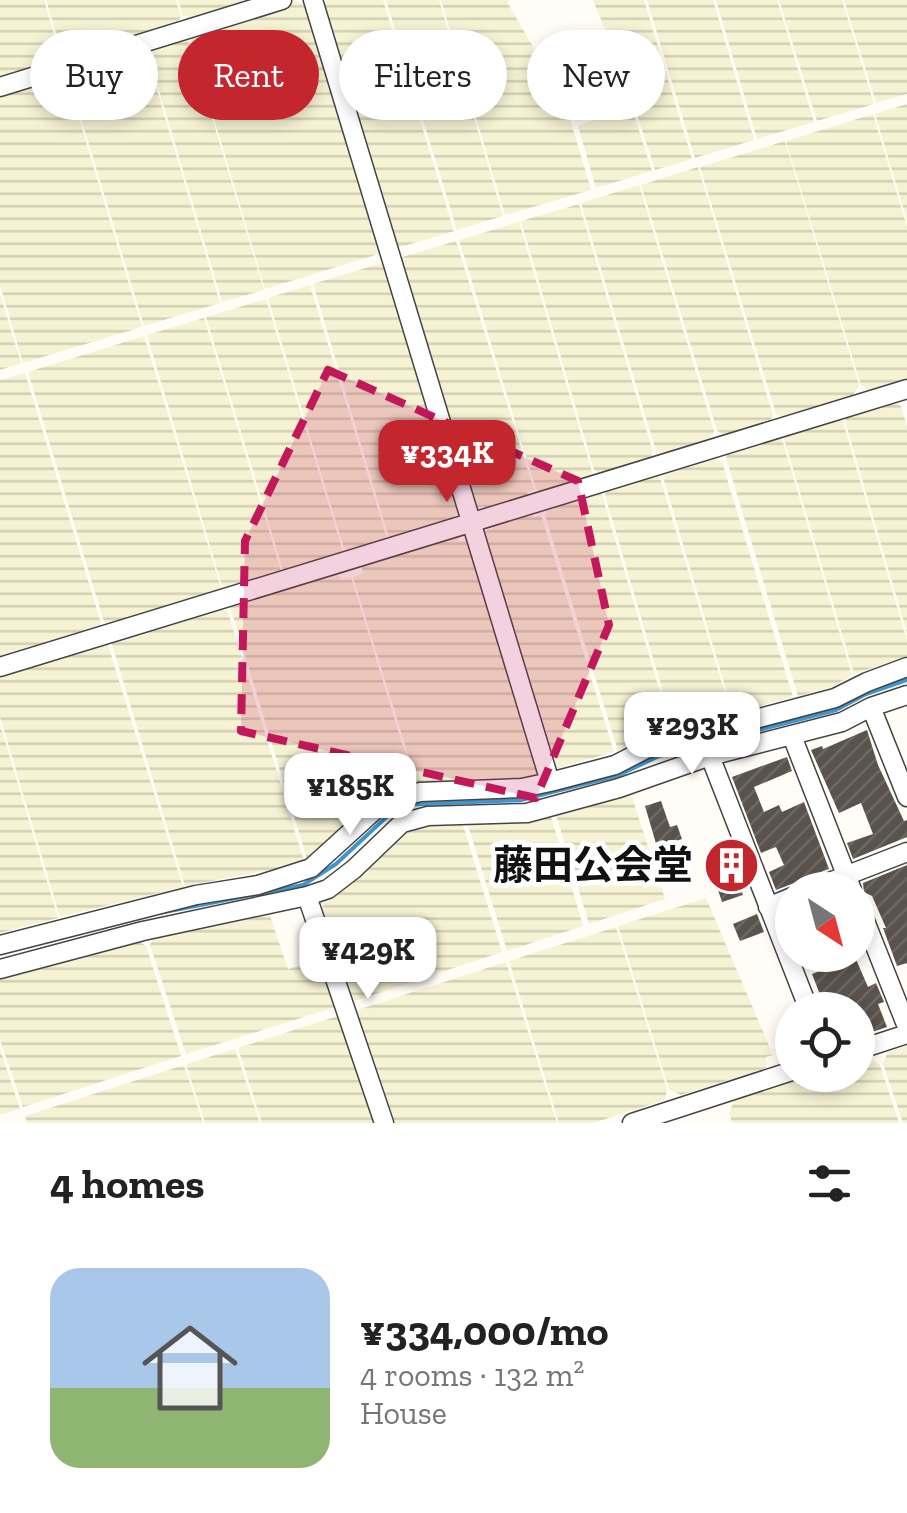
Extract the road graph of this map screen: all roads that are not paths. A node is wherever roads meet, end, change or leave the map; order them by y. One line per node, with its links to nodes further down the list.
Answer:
1 (282, 0): 3 (street)
2 (313, 0): 5 (street)
3 (0, 88)
4 (907, 389): 5 (street)
5 (471, 523): 6 (street); 12 (street)
6 (0, 667)
7 (907, 668): 12 (street)
8 (907, 696): 9 (street)
9 (872, 707): 10 (street); 13 (street)
10 (792, 736): 11 (street); 15 (street)
11 (710, 756): 17 (street); 19 (street)
12 (550, 782): 20 (street)
13 (907, 797)
14 (907, 852): 16 (street)
15 (845, 872)
16 (868, 872)
17 (308, 896): 22 (street); 27 (street)
18 (775, 905): 19 (street)
19 (768, 908): 23 (street)
20 (0, 944)
21 (875, 946): 24 (street)
22 (0, 969)
23 (802, 992)
24 (907, 1030): 25 (street)
25 (875, 1043)
26 (775, 1077): 28 (street)
27 (384, 1123)
28 (632, 1123)

